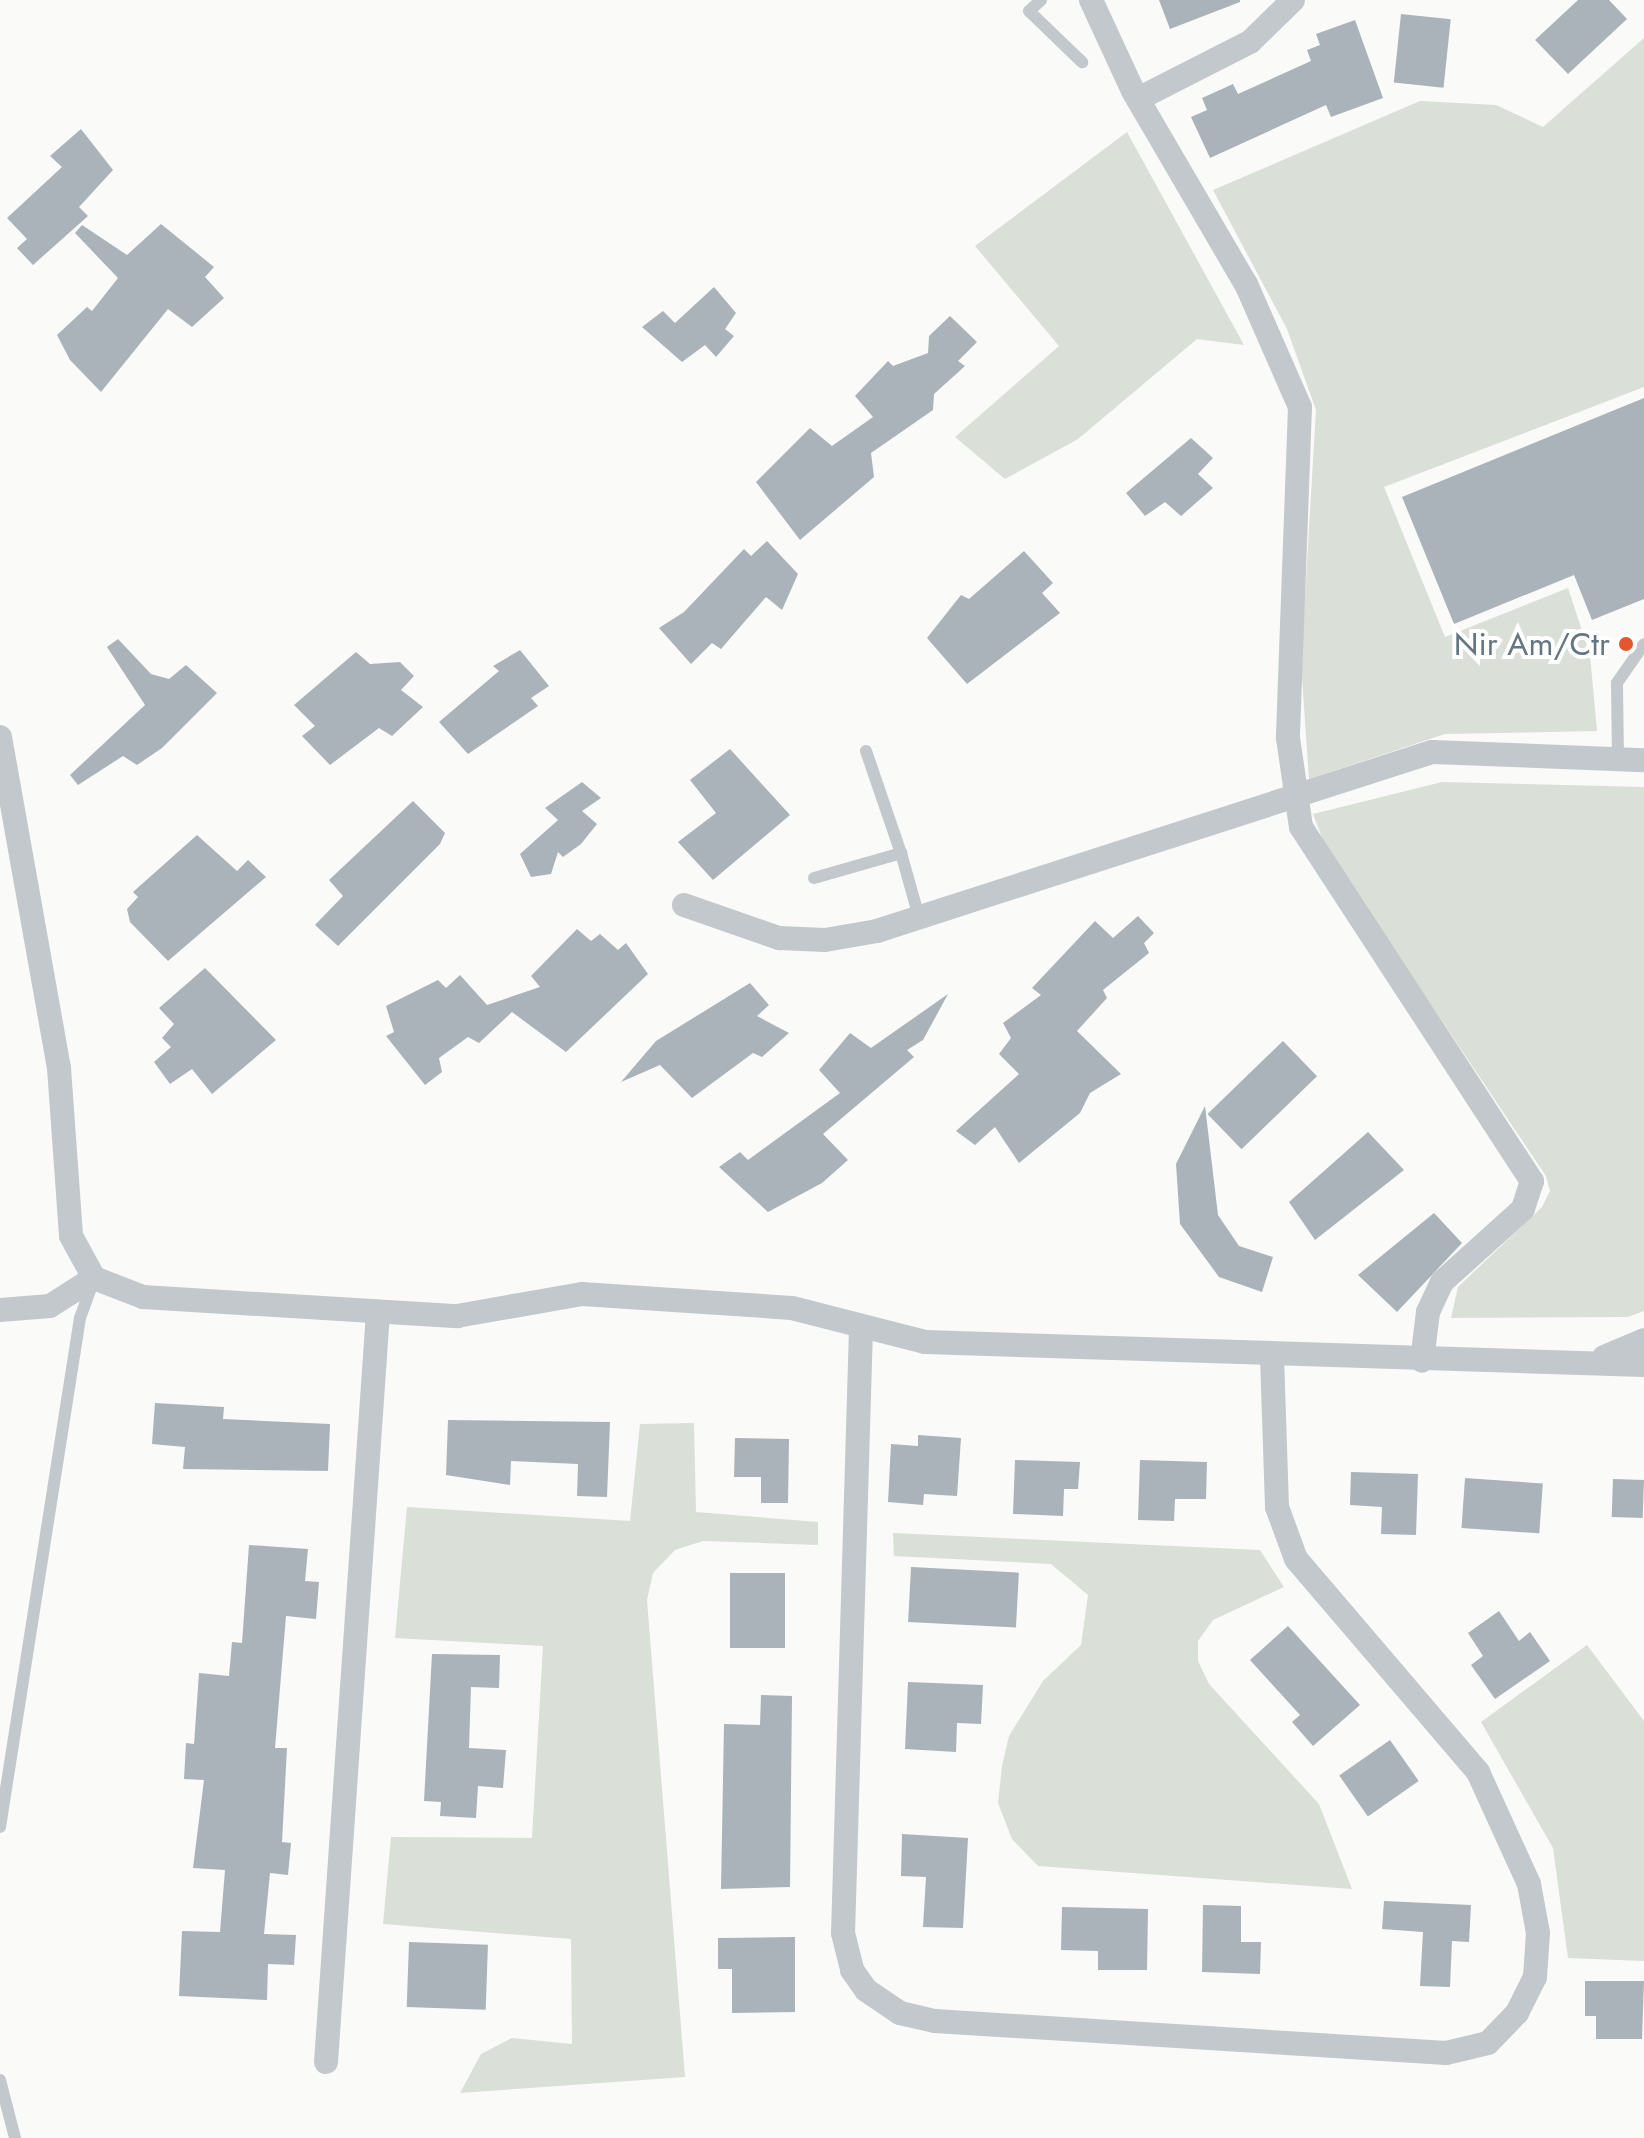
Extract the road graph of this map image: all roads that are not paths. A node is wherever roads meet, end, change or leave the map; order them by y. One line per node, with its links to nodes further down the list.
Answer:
1 (1041, 0): 4 (lane)
2 (1091, 0): 5 (street)
3 (1293, 0): 5 (street)
4 (1082, 62)
5 (1138, 99): 11 (street)
6 (1644, 644): 9 (lane)
7 (0, 737): 16 (street)
8 (866, 751): 12 (lane)
9 (1618, 758): 10 (street); 11 (street)
10 (1644, 760)
11 (1292, 797): 15 (street); 23 (street)
12 (901, 853): 13 (lane); 15 (lane)
13 (814, 878)
14 (684, 905): 15 (street)
15 (919, 917)
16 (94, 1278): 17 (street); 18 (street); 25 (lane)
17 (0, 1310)
18 (378, 1312): 19 (street); 26 (street)
19 (861, 1328): 21 (street); 21 (street)
20 (1644, 1340): 22 (street)
21 (1272, 1355): 23 (street)
22 (1598, 1359): 23 (street); 24 (street)
23 (1422, 1361)
24 (1644, 1365)
25 (0, 1827)
26 (326, 2062)
27 (0, 2080): 28 (lane)
28 (15, 2138)

